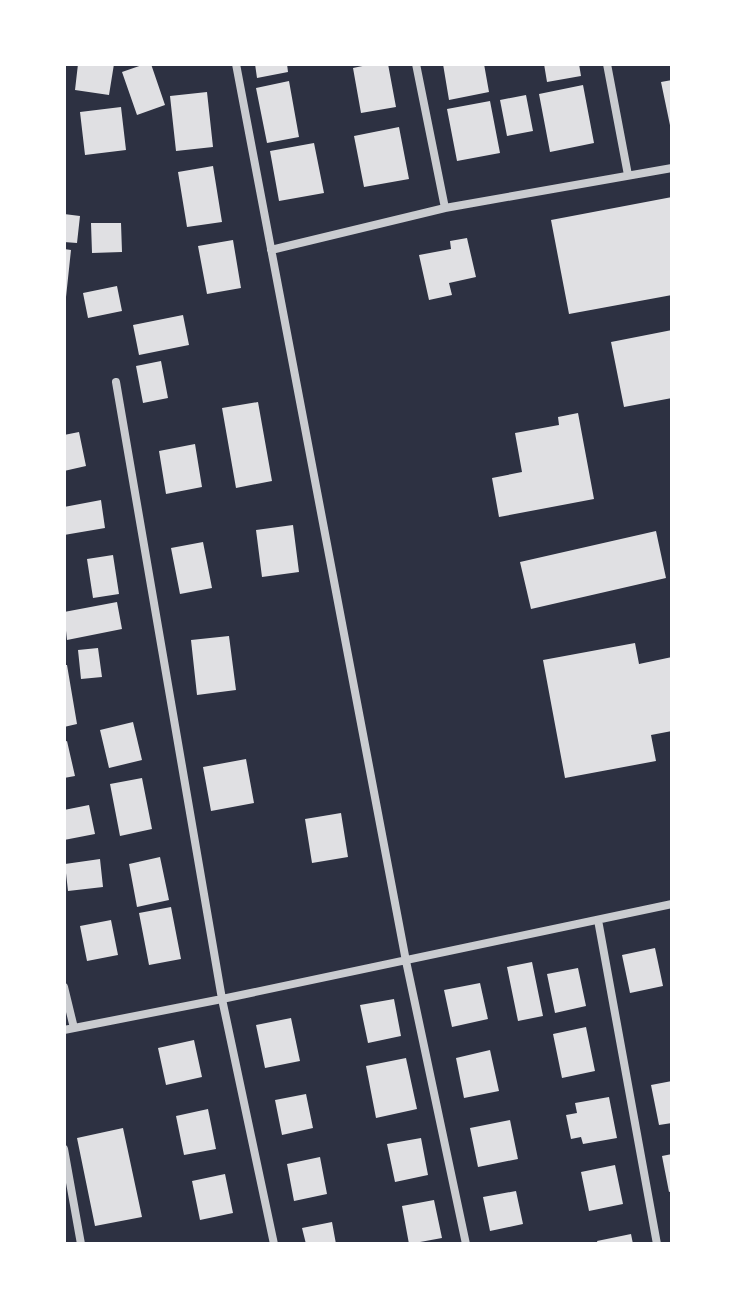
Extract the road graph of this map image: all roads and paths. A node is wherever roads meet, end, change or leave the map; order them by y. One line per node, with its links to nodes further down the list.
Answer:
1 (236, 64): 7 (street)
2 (416, 64): 6 (street)
3 (607, 64): 5 (street)
4 (672, 168): 5 (street)
5 (628, 175): 6 (street)
6 (445, 208): 7 (street)
7 (271, 250): 11 (street)
8 (116, 382): 13 (street)
9 (672, 904): 10 (street)
10 (598, 920): 11 (street); 19 (street)
11 (406, 961): 13 (street); 18 (street)
12 (64, 987): 14 (street)
13 (222, 999): 14 (street); 17 (street)
14 (69, 1029)
15 (64, 1149): 16 (street)
16 (81, 1244)
17 (274, 1244)
18 (466, 1244)
19 (657, 1244)

